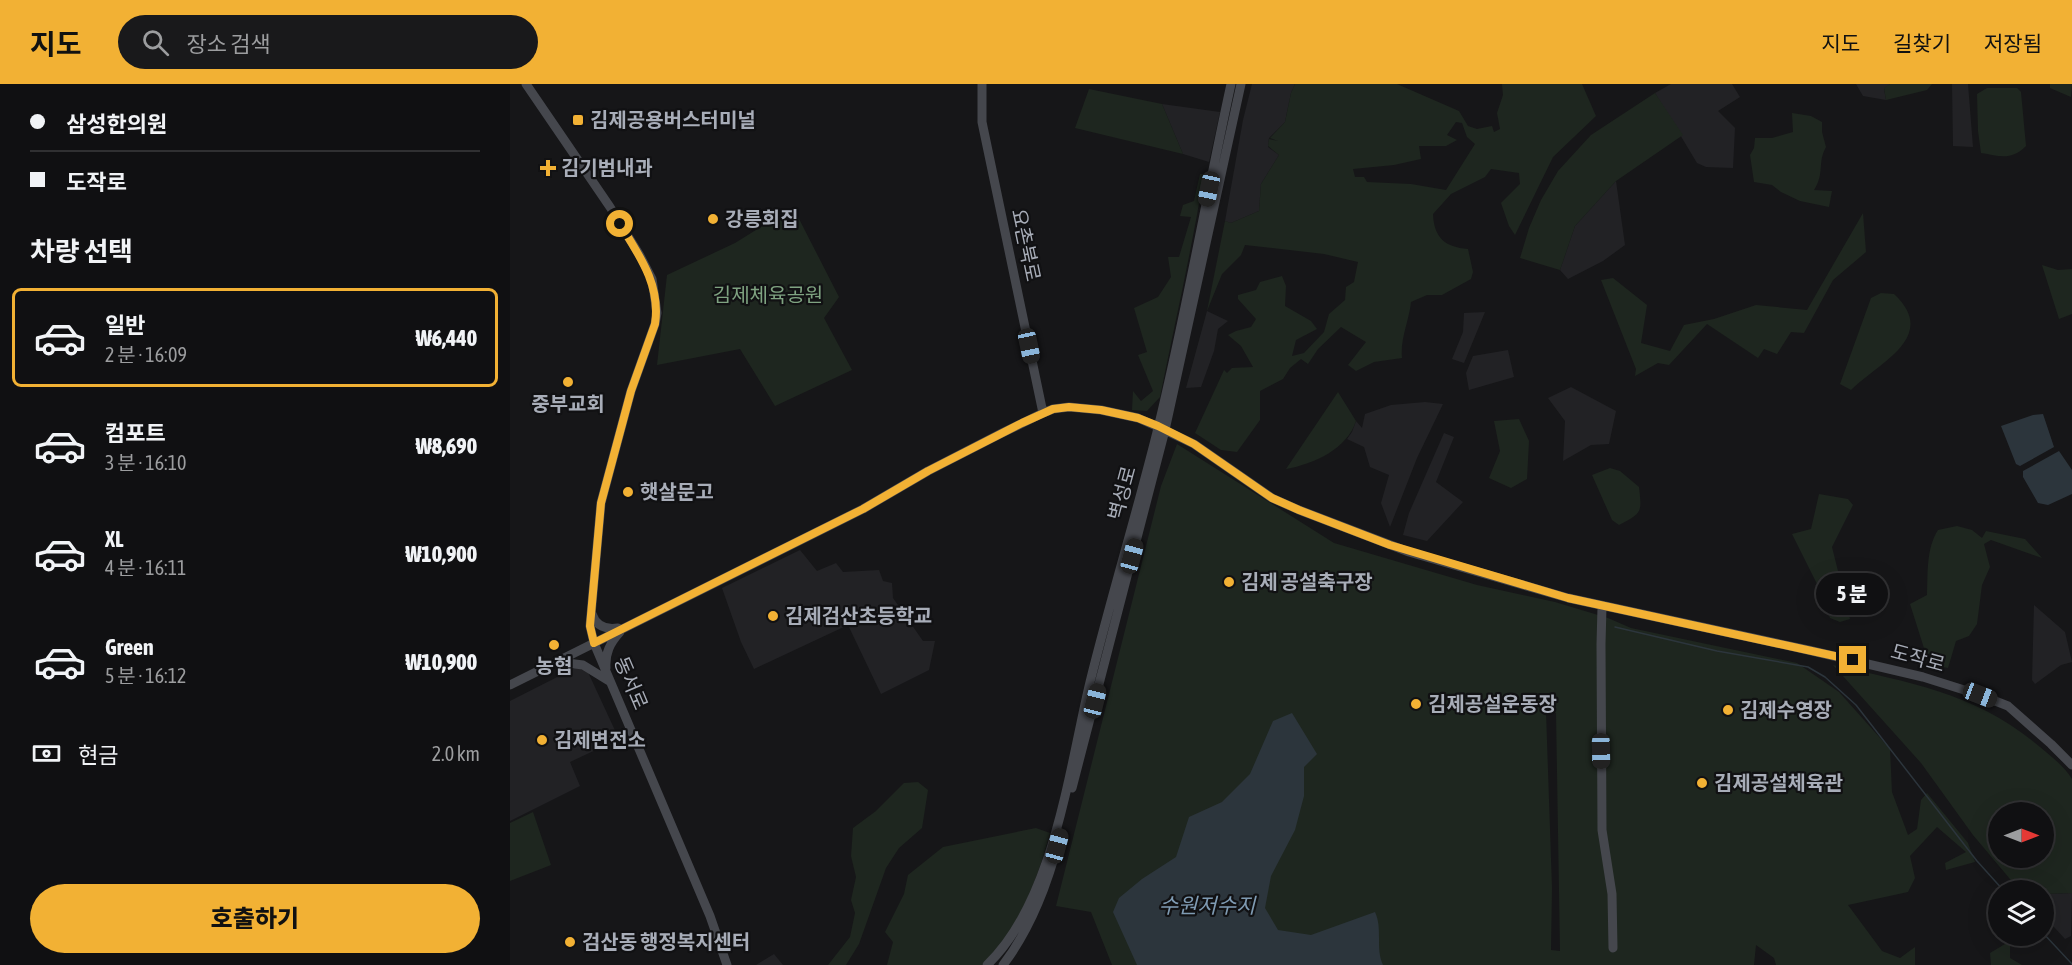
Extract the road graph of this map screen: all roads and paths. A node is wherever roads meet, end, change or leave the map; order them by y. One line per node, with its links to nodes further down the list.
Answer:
1 (526, 84): 8 (main road, 동서로)
2 (982, 84): 5 (main road, 요촌북로)
3 (1232, 84): 6 (main road, 벽성로)
4 (1241, 84): 6 (main road, 벽성로)
5 (1043, 413): 6 (main road, 도작로); 9 (main road, 도작로)
6 (1162, 428): 7 (main road, 도작로); 18 (main road, 벽성로); 19 (main road, 벽성로)
7 (1602, 607): 15 (main road, 도작로); 16 (main road)
8 (591, 611): 9 (main road); 10 (main road, 동서로)
9 (624, 628): 10 (main road, 도작로); 12 (main road)
10 (594, 643): 11 (main road, 도작로); 12 (main road, 동서로)
11 (556, 662): 13 (main road); 14 (main road, 도작로)
12 (606, 671): 13 (main road, 동서로)
13 (610, 682): 17 (main road, 동서로)
14 (510, 685)
15 (2072, 765)
16 (1613, 948)
17 (727, 965)
18 (987, 965)
19 (1003, 965)

